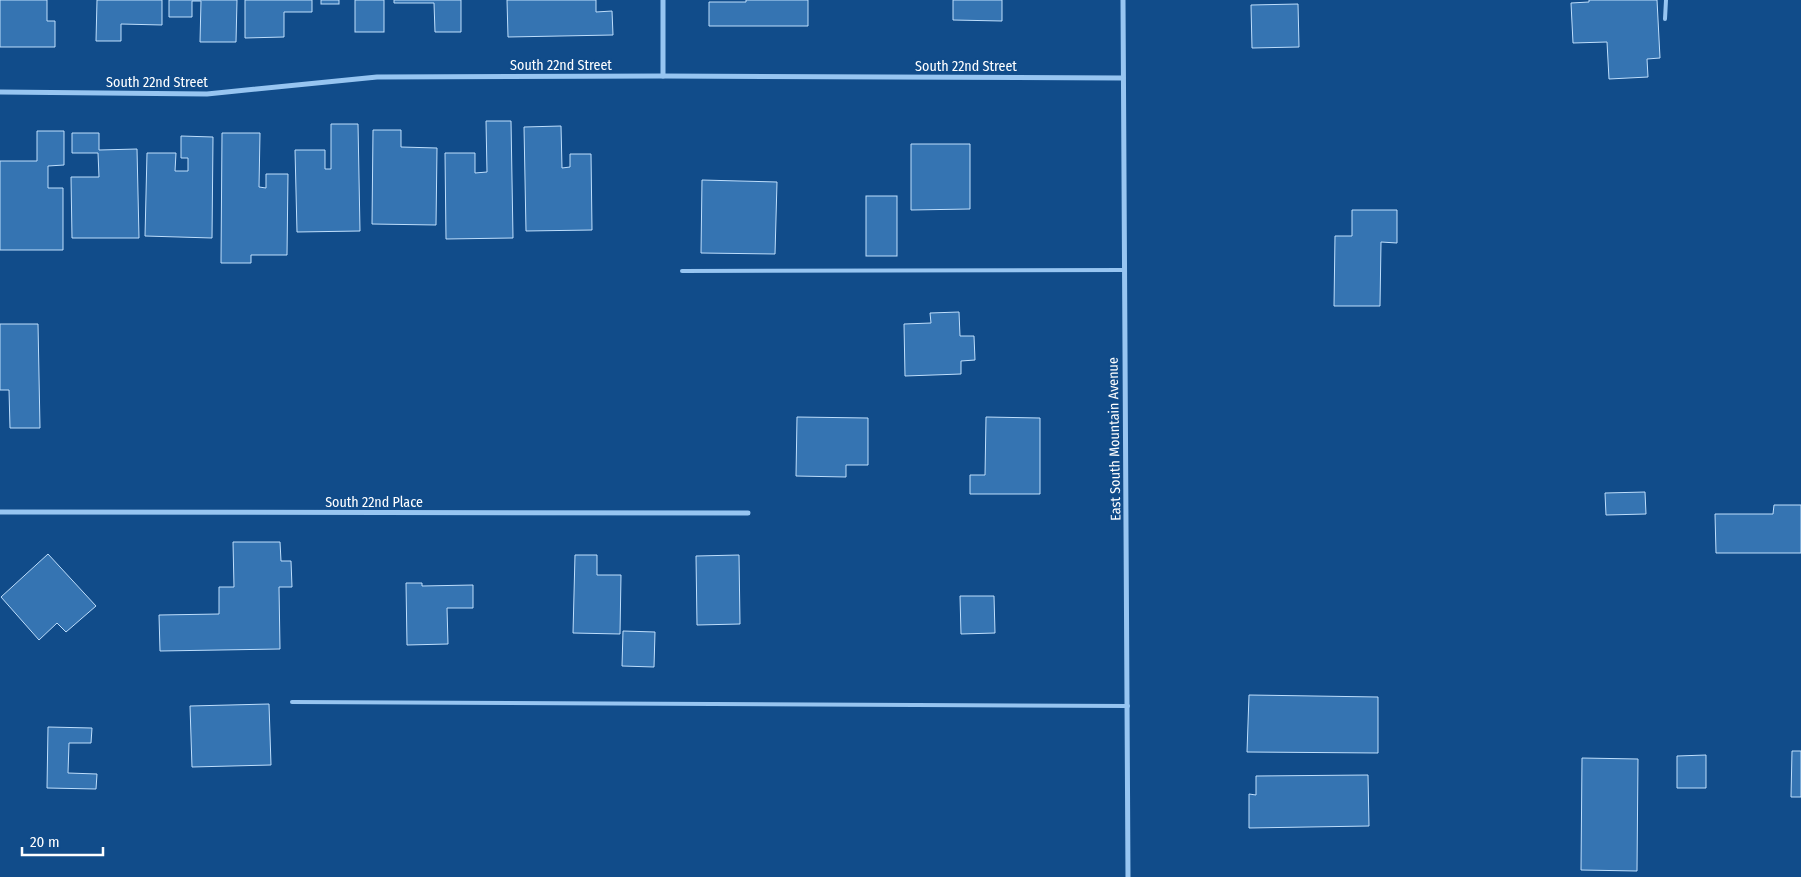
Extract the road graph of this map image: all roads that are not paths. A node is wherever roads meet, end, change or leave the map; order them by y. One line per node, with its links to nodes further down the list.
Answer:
1 (663, 0): 5 (street)
2 (1123, 0): 6 (street, East South Mountain Avenue)
3 (1666, 0): 4 (lane)
4 (1665, 19)
5 (663, 76): 6 (street, South 22nd Street); 7 (street, South 22nd Street)
6 (1123, 78): 8 (street, East South Mountain Avenue)
7 (0, 92)
8 (1124, 270): 9 (lane); 13 (street, East South Mountain Avenue)
9 (682, 271)
10 (0, 512): 11 (street, South 22nd Place)
11 (748, 513)
12 (292, 702): 13 (lane)
13 (1128, 706): 14 (street, East South Mountain Avenue)
14 (1128, 877)

